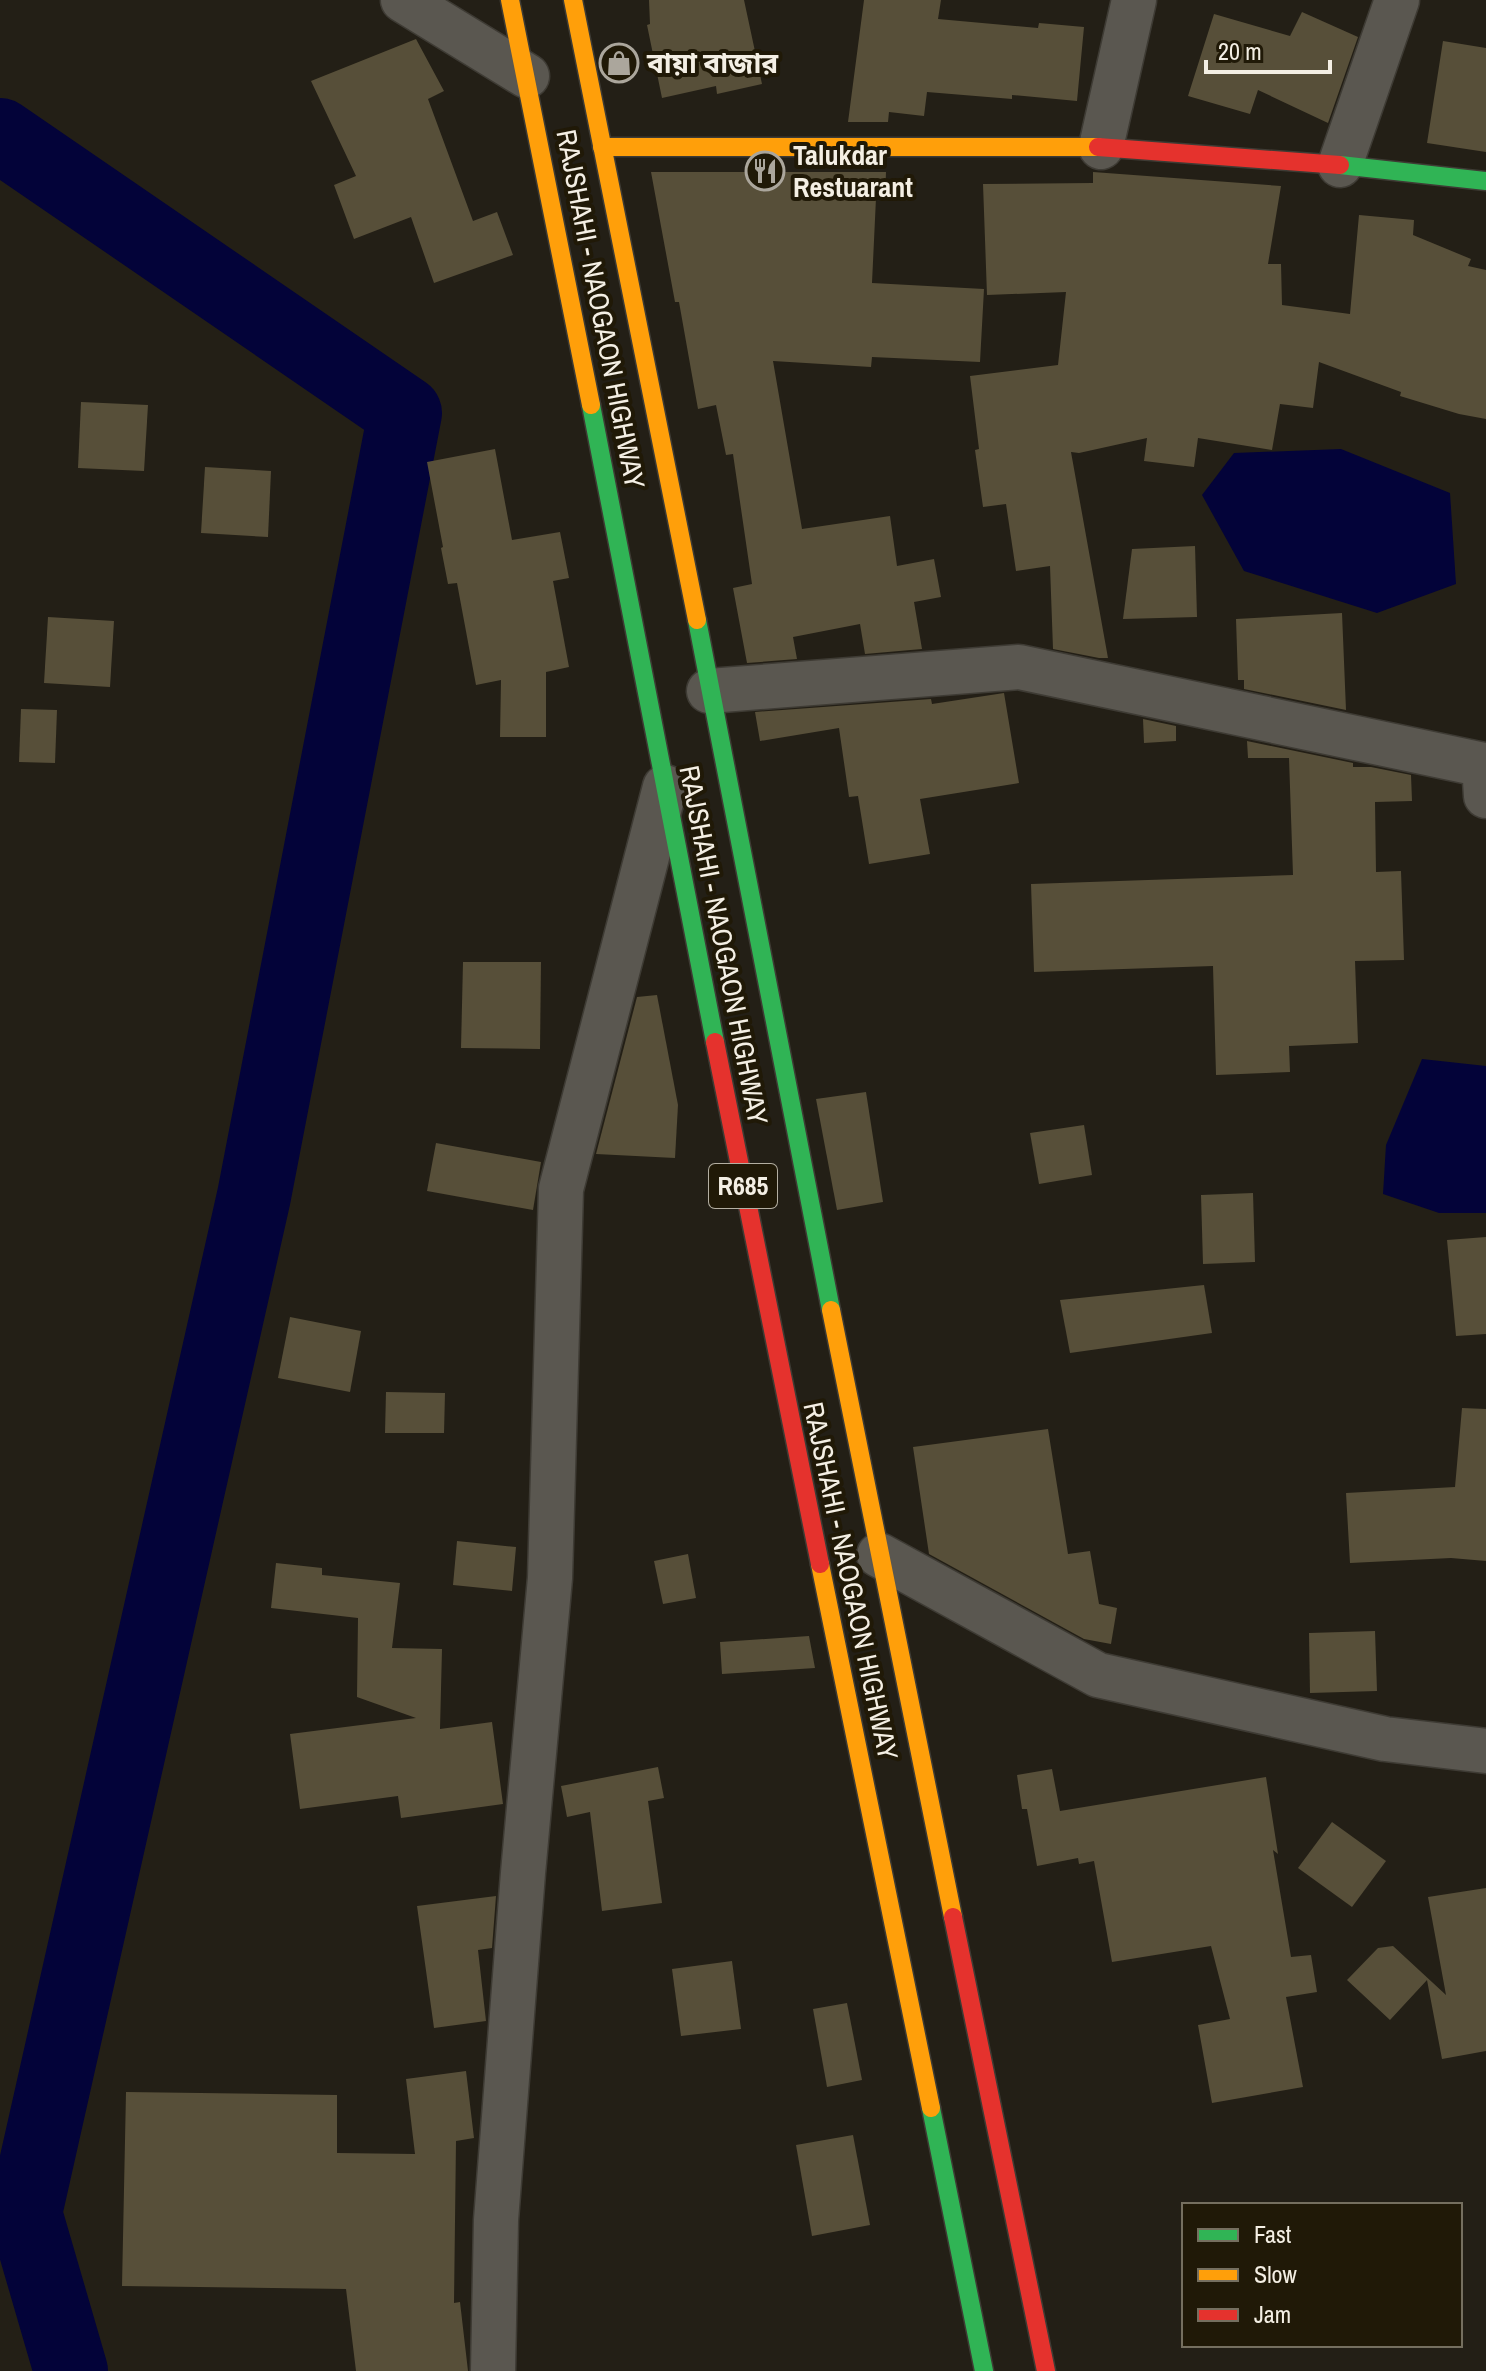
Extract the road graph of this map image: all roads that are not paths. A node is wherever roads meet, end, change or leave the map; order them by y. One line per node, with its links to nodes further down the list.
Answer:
1 (403, 0): 6 (street)
2 (510, 0): 6 (main road, RAJSHAHI - NAOGAON HIGHWAY / R685)
3 (573, 0): 7 (main road, RAJSHAHI - NAOGAON HIGHWAY / R685)
4 (1134, 0): 8 (street)
5 (1397, 0): 9 (street)
6 (527, 76): 12 (main road, RAJSHAHI - NAOGAON HIGHWAY / R685)
7 (602, 147): 8 (main road); 11 (main road, RAJSHAHI - NAOGAON HIGHWAY / R685)
8 (1101, 147): 9 (main road)
9 (1340, 165): 10 (main road)
10 (1486, 181)
11 (709, 691): 13 (street); 14 (main road, RAJSHAHI - NAOGAON HIGHWAY / R685)
12 (665, 787): 16 (street); 17 (main road, RAJSHAHI - NAOGAON HIGHWAY / R685)
13 (1486, 796)
14 (879, 1555): 15 (street); 18 (main road, RAJSHAHI - NAOGAON HIGHWAY / R685)
15 (1486, 1751)
16 (493, 2371)
17 (984, 2371)
18 (1046, 2371)

